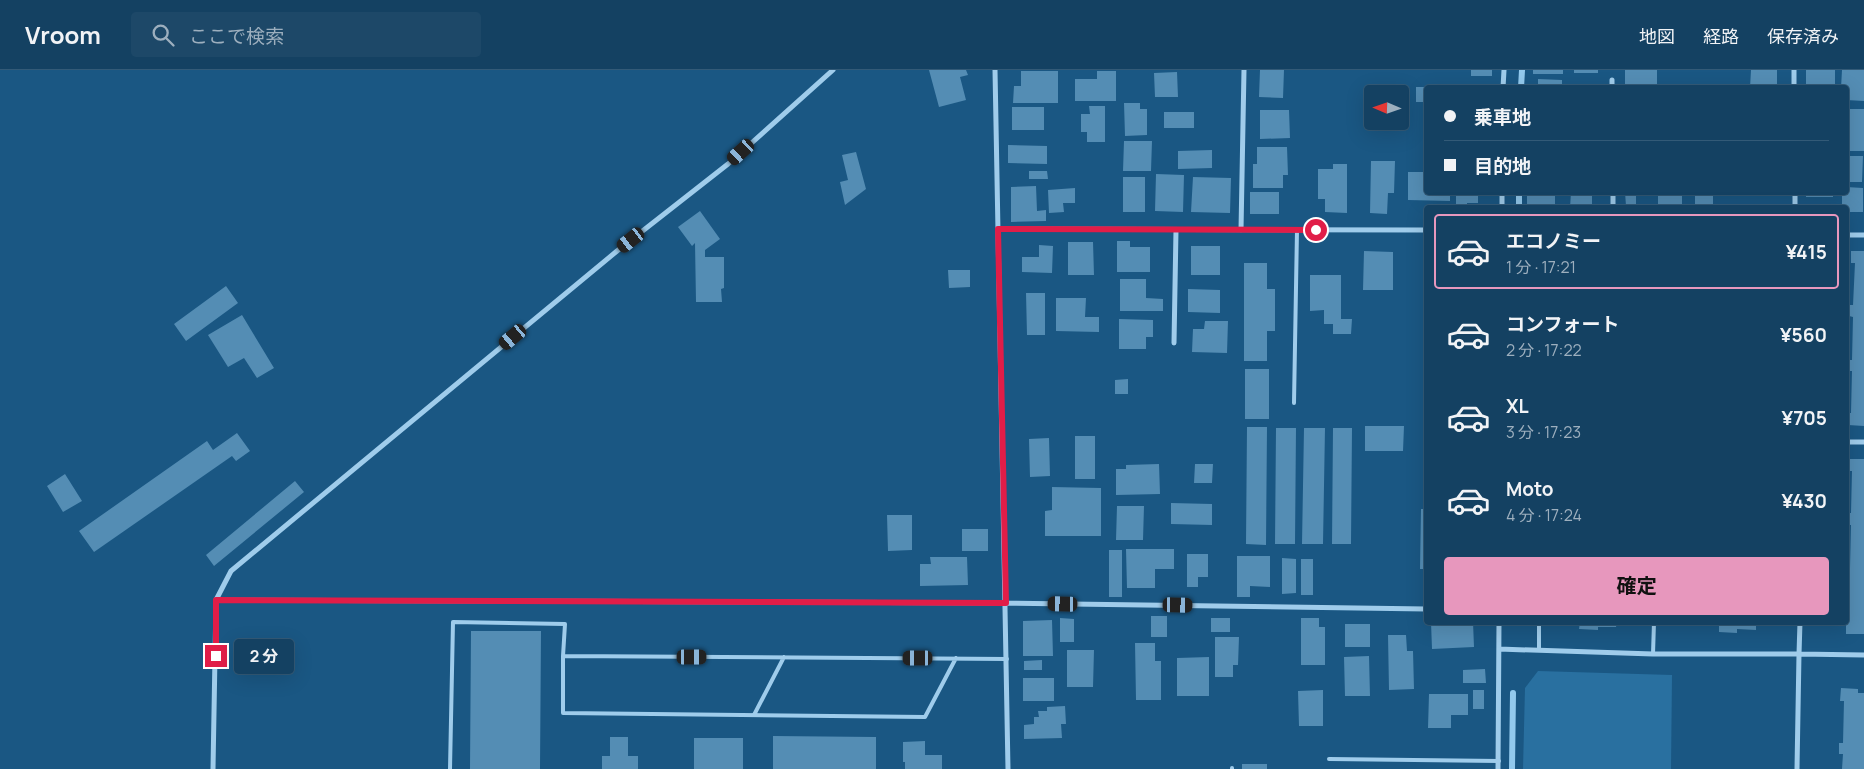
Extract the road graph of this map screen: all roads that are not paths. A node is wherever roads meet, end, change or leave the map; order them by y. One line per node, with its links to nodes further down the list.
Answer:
1 (833, 70): 21 (street)
2 (995, 70): 10 (street)
3 (1244, 70): 12 (street)
4 (1504, 70): 7 (street)
5 (1794, 70): 9 (street)
6 (1612, 80): 8 (street)
7 (1504, 85)
8 (1612, 85)
9 (1794, 85)
10 (998, 229): 11 (street); 22 (street)
11 (1176, 230): 12 (street); 17 (street)
12 (1241, 230): 13 (street)
13 (1297, 230): 14 (street); 18 (lane)
14 (1424, 230)
15 (1849, 235): 16 (street)
16 (1864, 235)
17 (1174, 343)
18 (1294, 403)
19 (1849, 442): 20 (street)
20 (1864, 442)
21 (216, 600): 22 (street); 40 (street)
22 (1006, 603): 23 (street); 36 (street)
23 (1424, 609)
24 (1499, 625): 28 (street)
25 (1539, 625): 29 (lane)
26 (1654, 625): 30 (lane)
27 (1800, 625): 31 (street)
28 (1499, 649): 29 (street); 39 (street)
29 (1539, 650): 30 (street)
30 (1653, 654): 31 (street)
31 (1799, 654): 32 (street); 44 (street)
32 (1864, 655)
33 (563, 656): 34 (lane); 37 (lane); 41 (lane)
34 (784, 657): 35 (lane); 37 (lane)
35 (956, 658): 36 (lane); 37 (lane)
36 (1006, 659): 42 (street)
37 (754, 715)
38 (1329, 759): 39 (lane)
39 (1498, 761): 43 (street)
40 (213, 769)
41 (450, 769)
42 (1008, 769)
43 (1498, 769)
44 (1797, 769)

